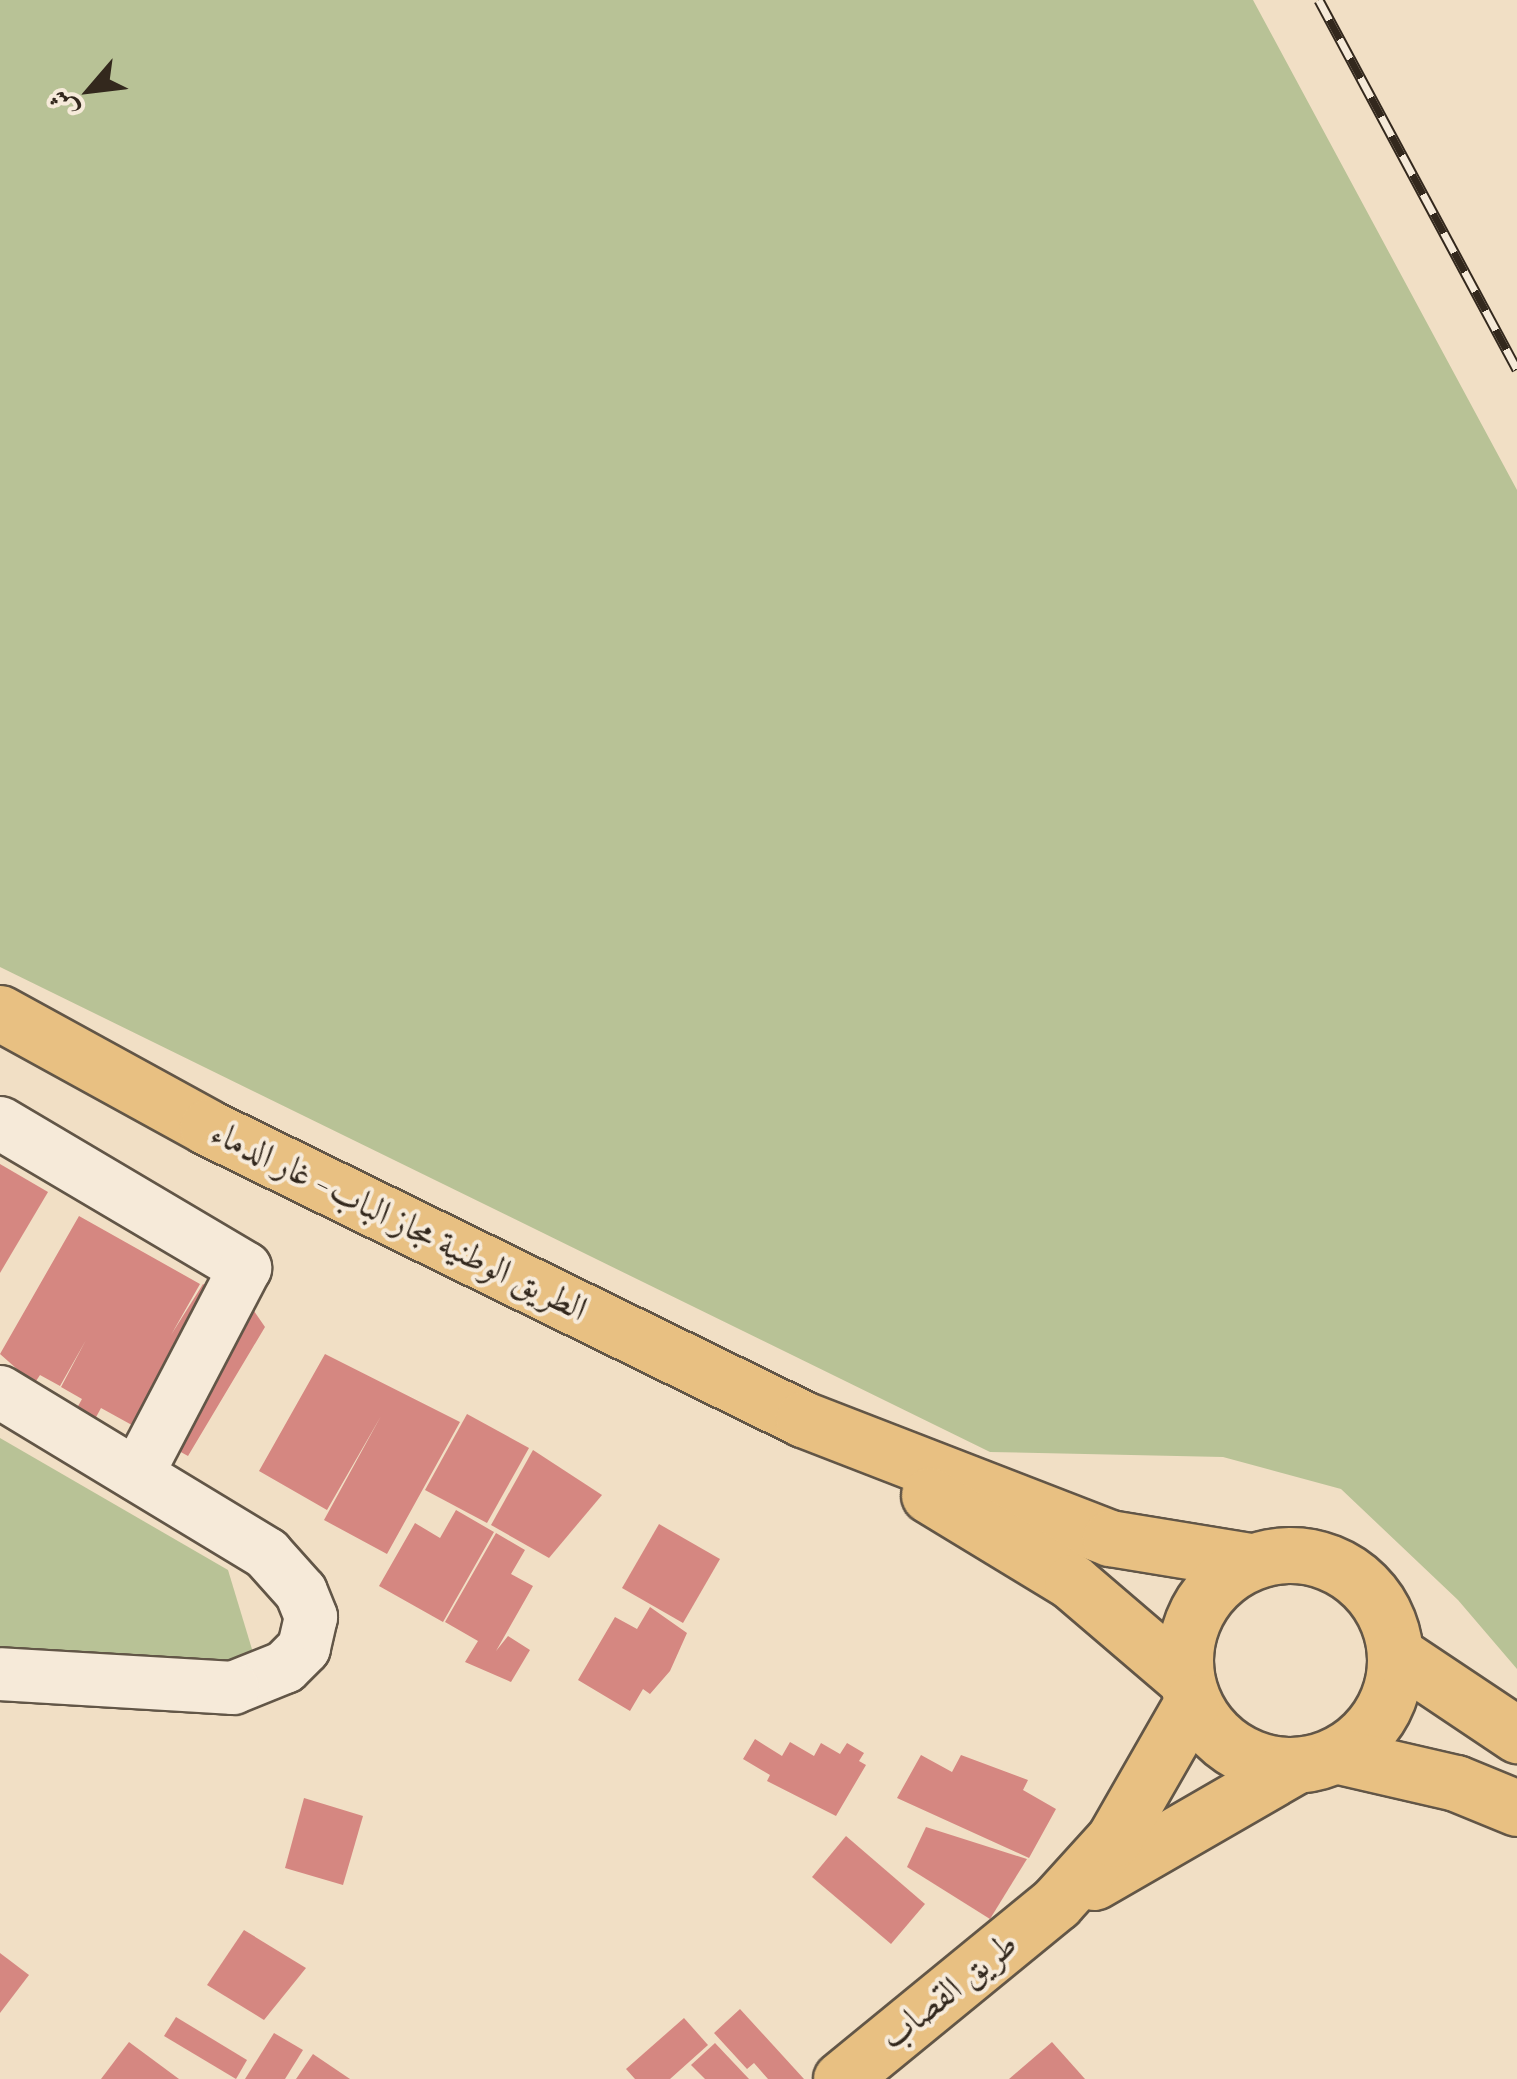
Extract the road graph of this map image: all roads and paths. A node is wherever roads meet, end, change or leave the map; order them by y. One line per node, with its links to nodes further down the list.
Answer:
1 (0, 1013): 4 (main road, الطريق الوطنية مجاز الباب - غار الدماء)
2 (0, 1123): 5 (street)
3 (0, 1392): 5 (street)
4 (802, 1419): 6 (main road, الطريق الوطنية مجاز الباب - غار الدماء); 9 (main road, الطريق الوطنية مجاز الباب - غار الدماء)
5 (137, 1476): 8 (street)
6 (1251, 1561): 7 (main road); 9 (main road)
7 (1396, 1654): 10 (main road); 11 (main road)
8 (0, 1674)
9 (1189, 1691): 11 (main road); 13 (main road, طريق القصاب)
10 (1517, 1735)
11 (1316, 1761): 12 (main road); 13 (main road, طريق القصاب)
12 (1517, 1808)
13 (1056, 1903): 14 (main road, طريق القصاب)
14 (841, 2079)

